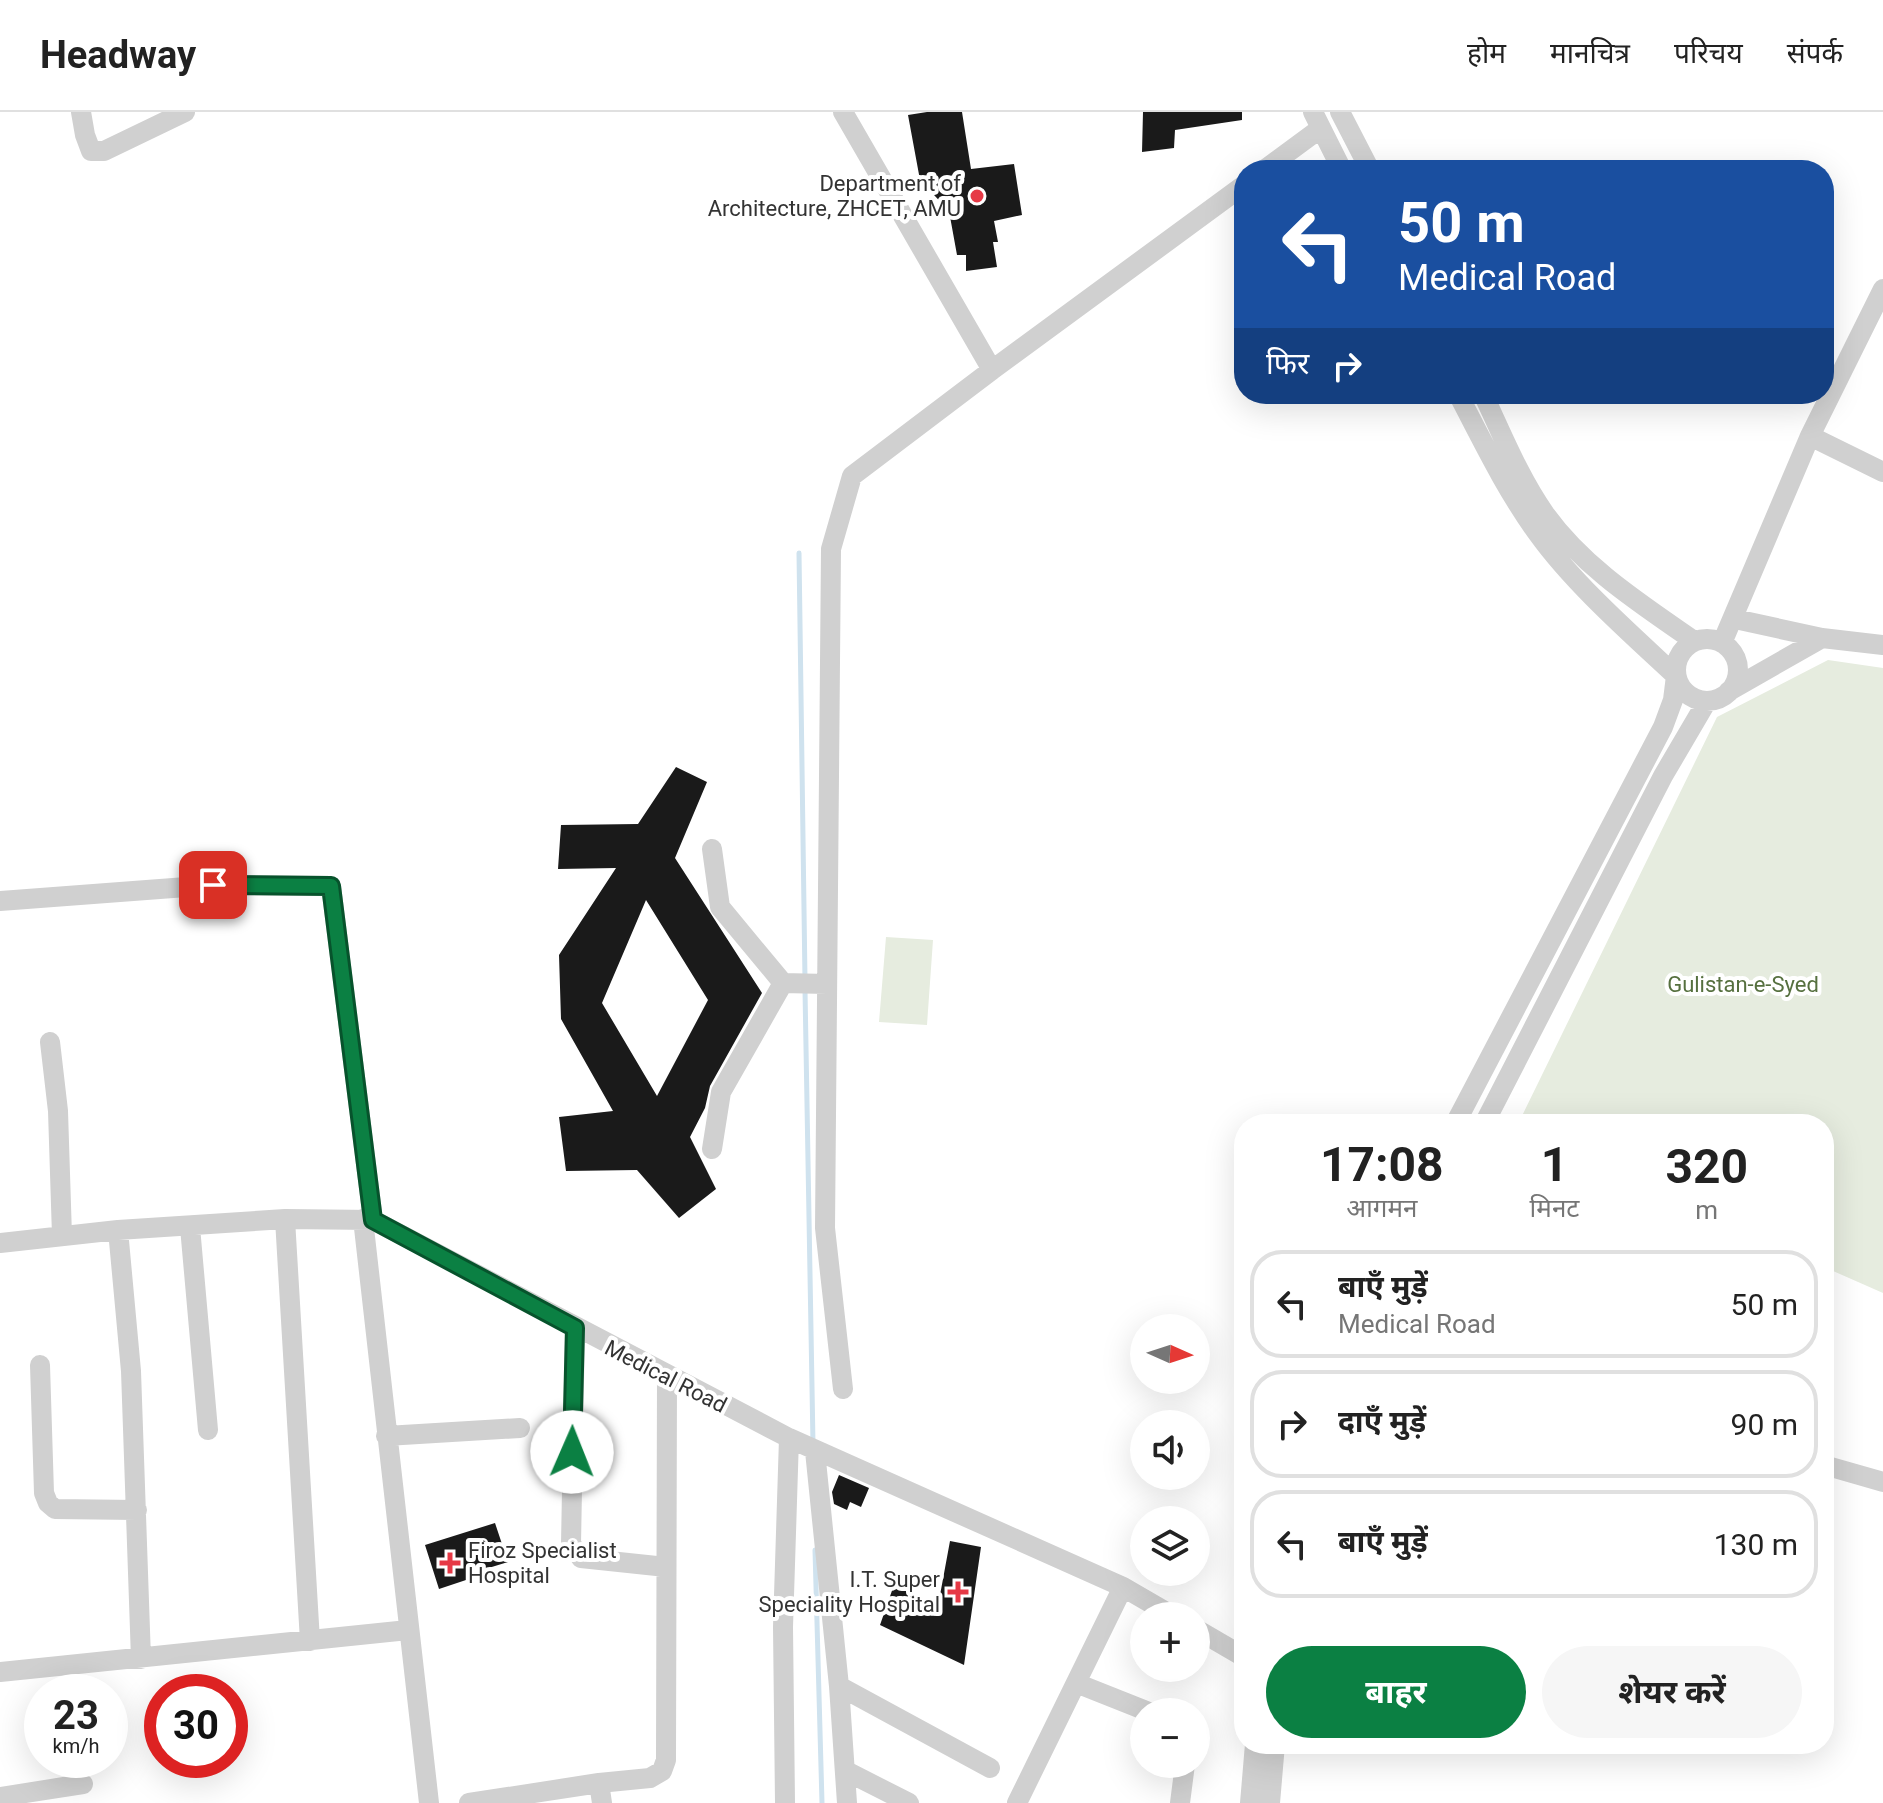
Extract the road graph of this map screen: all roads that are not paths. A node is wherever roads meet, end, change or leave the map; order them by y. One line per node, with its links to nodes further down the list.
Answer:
1 (81, 112): 2 (street)
2 (185, 112)
3 (843, 112): 11 (street)
4 (1340, 112): 8 (street)
5 (1317, 120): 6 (street); 7 (street)
6 (1275, 160)
7 (1337, 160)
8 (1365, 160)
9 (1234, 192): 11 (street)
10 (1881, 298): 12 (street)
11 (992, 370): 31 (street)
12 (1834, 389)
13 (1463, 404): 23 (street)
14 (1488, 404): 20 (street)
15 (1826, 404): 16 (street)
16 (1810, 436): 17 (street); 18 (street)
17 (1883, 472)
18 (1735, 619): 19 (street); 21 (street)
19 (1822, 638): 22 (street); 24 (street)
20 (1694, 641): 21 (street); 23 (street)
21 (1722, 643): 24 (street)
22 (1883, 645)
23 (1676, 676): 25 (street); 27 (street)
24 (1729, 691): 25 (street)
25 (1707, 701): 28 (street)
26 (712, 849): 30 (street)
27 (1596, 857): 28 (street); 33 (street)
28 (1615, 868): 34 (street)
29 (0, 901): 37 (street)
30 (783, 983): 31 (street); 35 (street)
31 (827, 984): 45 (street)
32 (50, 1042): 40 (street)
33 (1460, 1114)
34 (1489, 1114)
35 (712, 1149)
36 (285, 1219): 37 (street, Medical Road); 38 (street, Medical Road); 59 (street)
37 (368, 1220): 42 (street, Medical Road); 48 (street)
38 (190, 1227): 39 (street, Medical Road); 47 (street)
39 (118, 1230): 40 (street, Medical Road); 53 (street)
40 (62, 1236): 41 (street, Medical Road)
41 (0, 1243)
42 (575, 1328): 44 (street, Medical Road); 54 (street)
43 (40, 1365): 53 (street)
44 (667, 1377): 49 (street, Medical Road); 54 (street)
45 (843, 1389)
46 (520, 1428): 48 (street)
47 (208, 1430)
48 (386, 1436): 57 (street)
49 (789, 1438): 50 (street, Medical Road); 77 (street)
50 (815, 1451): 55 (street, Medical Road); 64 (street)
51 (1834, 1468): 52 (street)
52 (1883, 1482)
53 (137, 1510): 61 (street)
54 (666, 1567): 72 (street)
55 (1123, 1587): 56 (street, Medical Road); 63 (street)
56 (1149, 1602)
57 (408, 1630): 59 (street); 75 (street)
58 (1210, 1637): 60 (street)
59 (310, 1641): 61 (street)
60 (1234, 1651)
61 (141, 1659): 62 (street)
62 (0, 1672)
63 (1076, 1683): 65 (street); 80 (street)
64 (839, 1686): 68 (street); 69 (street)
65 (1130, 1704)
66 (1254, 1754): 82 (street)
67 (1274, 1754): 83 (street)
68 (990, 1768)
69 (846, 1771): 78 (street); 79 (street)
70 (1183, 1778): 81 (street)
71 (83, 1784): 73 (street)
72 (600, 1793): 74 (street)
73 (0, 1797)
74 (537, 1798): 76 (street)
75 (429, 1803)
76 (469, 1803)
77 (785, 1803)
78 (847, 1803)
79 (909, 1803)
80 (1017, 1803)
81 (1180, 1803)
82 (1250, 1803)
83 (1270, 1803)

